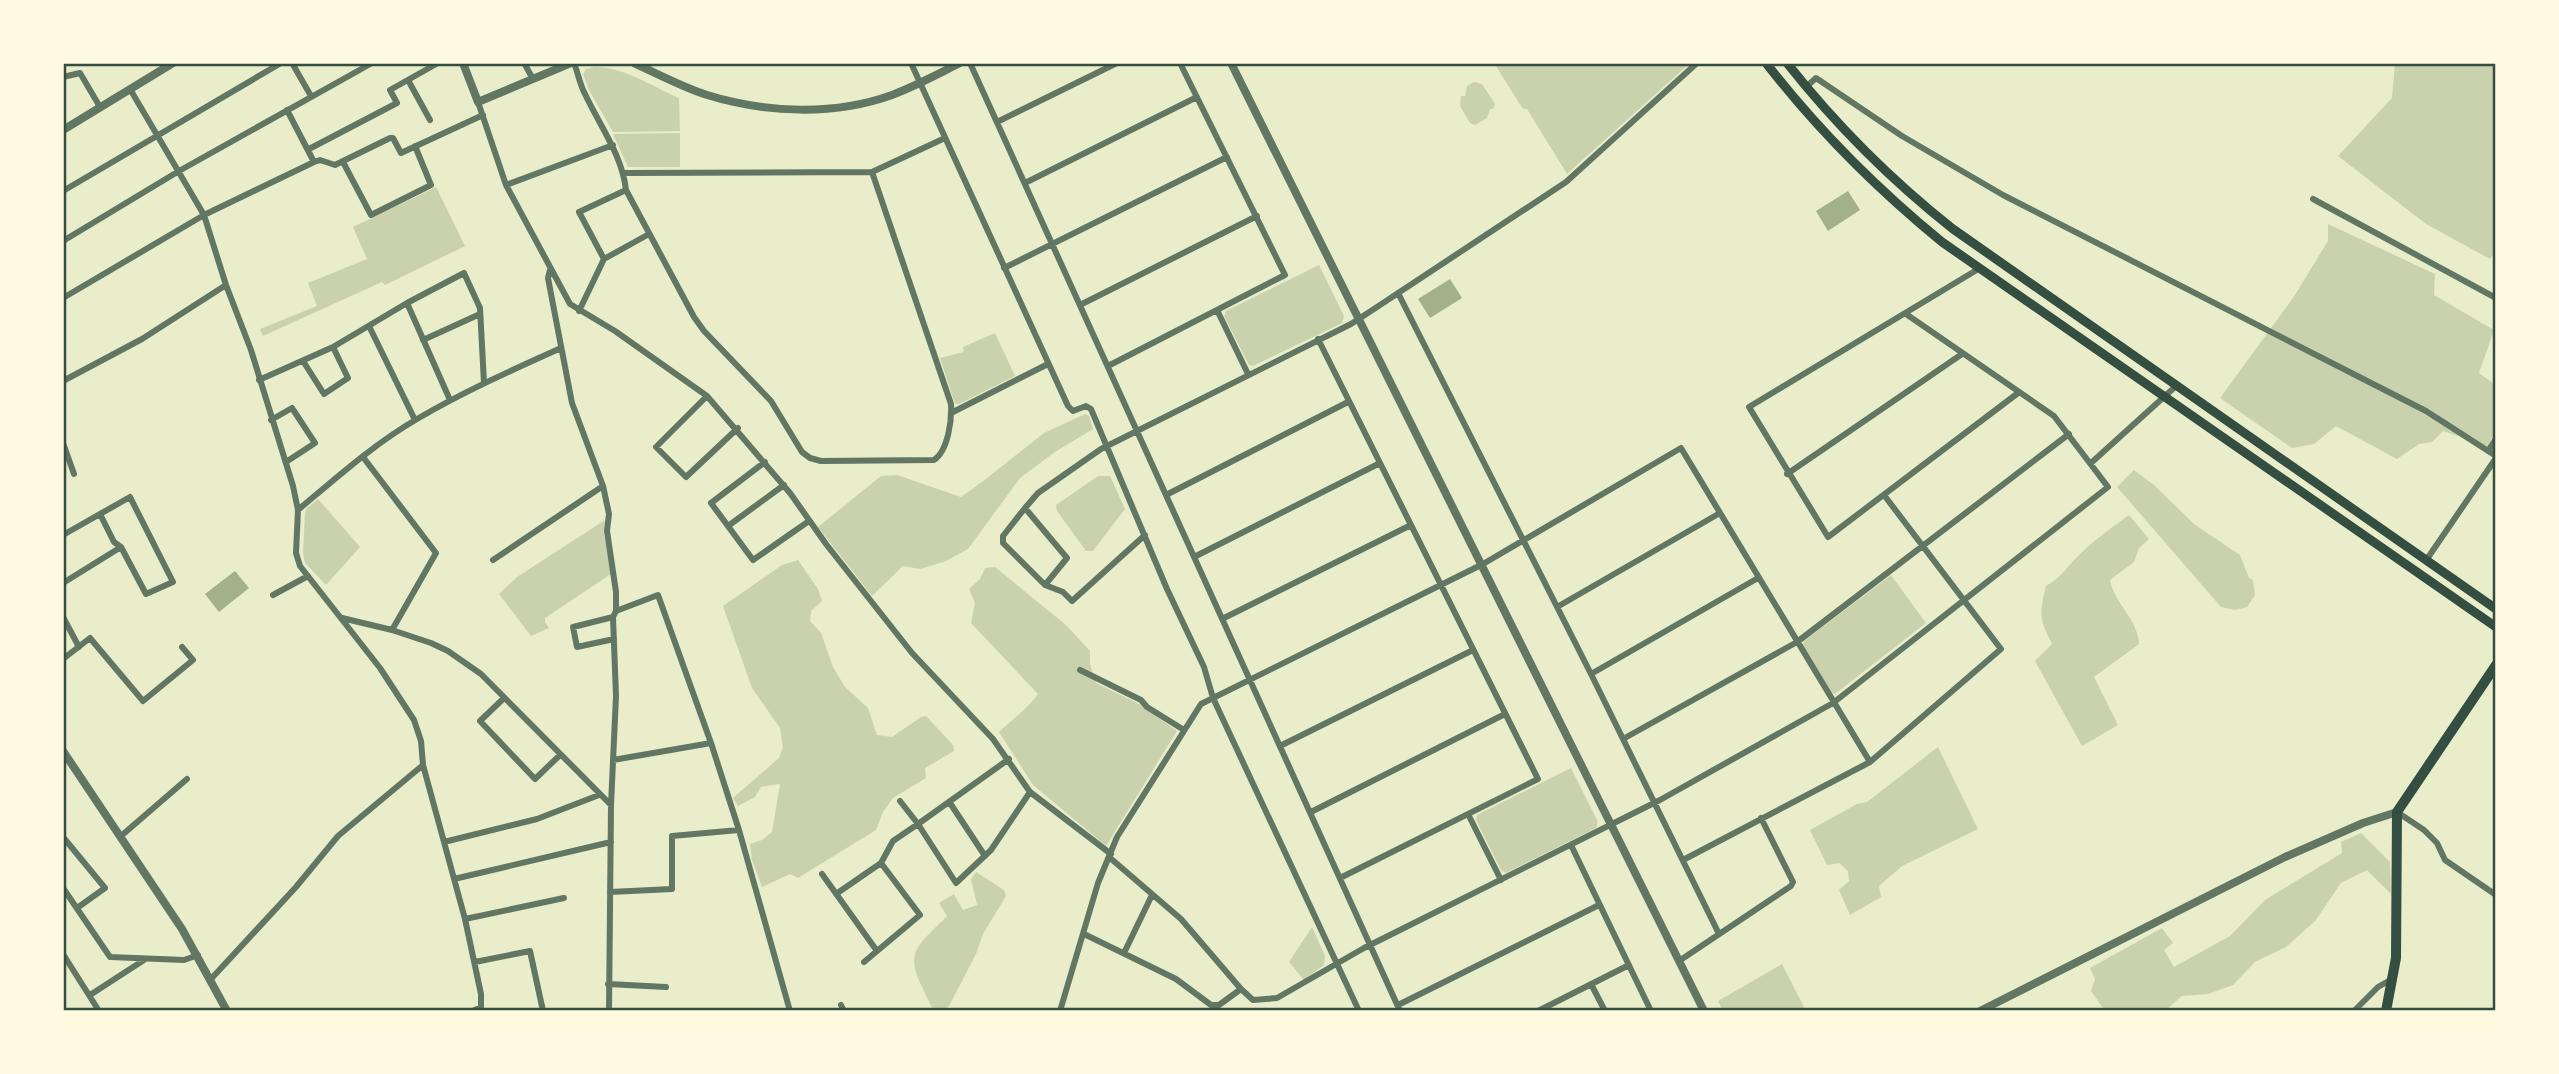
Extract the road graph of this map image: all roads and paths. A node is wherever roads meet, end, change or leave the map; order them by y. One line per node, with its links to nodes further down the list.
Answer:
1 (173, 63): 24 (street)
2 (282, 63): 34 (street)
3 (292, 63): 25 (street)
4 (372, 63): 25 (street)
5 (438, 63): 21 (street)
6 (463, 63): 27 (street)
7 (524, 63): 20 (street)
8 (573, 63): 20 (street); 36 (street)
9 (634, 63): 22 (street)
10 (911, 63): 22 (street)
11 (960, 63): 22 (street)
12 (970, 63): 32 (street)
13 (1117, 63): 32 (street)
14 (1180, 63): 26 (street)
15 (1231, 63): 69 (street)
16 (1697, 63): 60 (street)
17 (1766, 63): 57 (main road)
18 (1787, 63): 23 (main road)
19 (63, 77): 28 (street)
20 (533, 79): 27 (street)
21 (408, 80): 31 (street); 38 (street)
22 (920, 83): 35 (street)
23 (1806, 87): 83 (main road); 98 (street)
24 (130, 89): 28 (street); 34 (street)
25 (311, 96): 29 (street)
26 (1197, 97): 39 (street); 45 (street)
27 (478, 102): 30 (street)
28 (100, 107): 33 (street)
29 (287, 110): 38 (street); 42 (street)
30 (483, 115): 37 (street); 46 (street)
31 (430, 120)
32 (998, 122): 45 (street)
33 (63, 130)
34 (158, 134): 42 (street); 48 (street)
35 (945, 138): 43 (street); 56 (street)
36 (612, 145): 44 (street); 46 (street)
37 (415, 146): 41 (street); 41 (street)
38 (309, 149): 40 (street)
39 (1227, 157): 51 (street); 54 (street)
40 (314, 162): 41 (street); 50 (street)
41 (343, 162)
42 (179, 171): 50 (street); 53 (street)
43 (872, 172): 44 (street); 89 (street)
44 (624, 173): 47 (street)
45 (1025, 183): 54 (street)
46 (506, 185): 58 (street)
47 (626, 190): 52 (street); 55 (street)
48 (63, 191)
49 (2314, 199): 62 (street)
50 (204, 215): 59 (street); 61 (street)
51 (1257, 216): 64 (street); 65 (street)
52 (649, 234): 55 (street); 89 (street)
53 (63, 241)
54 (1053, 244): 56 (street); 64 (street)
55 (604, 259): 66 (street)
56 (1004, 268): 77 (street)
57 (1980, 268): 68 (street); 86 (main road)
58 (550, 270): 66 (street); 74 (street)
59 (226, 285): 80 (street); 81 (street)
60 (1398, 293): 69 (street); 120 (street)
61 (63, 298)
62 (2496, 298)
63 (407, 303): 67 (street); 70 (street); 71 (street)
64 (1080, 305): 78 (street)
65 (1217, 310): 78 (street); 79 (street)
66 (579, 311): 85 (street)
67 (480, 314): 71 (street); 82 (street)
68 (1906, 314): 75 (street); 106 (street)
69 (1360, 318): 72 (street); 126 (street)
70 (369, 326): 73 (street); 91 (street)
71 (423, 340): 87 (street)
72 (1318, 340): 79 (street); 88 (street)
73 (333, 347): 76 (street); 76 (street)
74 (561, 348): 82 (street); 108 (street)
75 (1962, 354): 84 (street); 106 (street)
76 (303, 362): 80 (street)
77 (1048, 364): 89 (street); 97 (street)
78 (1108, 366): 93 (street)
79 (1248, 374): 93 (street)
80 (259, 380): 90 (street)
81 (63, 381)
82 (484, 383): 87 (street)
83 (2176, 386): 86 (street); 124 (main road)
84 (2018, 393): 94 (street); 110 (street)
85 (708, 396): 92 (street); 92 (street)
86 (2165, 396): 103 (street); 140 (main road)
87 (450, 400): 91 (street)
88 (1348, 402): 104 (street); 109 (street)
89 (951, 413)
90 (271, 420): 101 (street); 101 (street)
91 (415, 420): 99 (street)
92 (738, 428): 102 (street)
93 (1137, 430): 97 (street); 109 (street)
94 (2069, 434): 103 (street); 121 (street)
95 (2496, 439): 98 (street)
96 (63, 443): 105 (street)
97 (1106, 446): 111 (street); 119 (street)
98 (2488, 451): 100 (street)
99 (363, 457): 112 (street); 141 (street)
100 (2496, 457): 124 (street)
101 (286, 462): 112 (street)
102 (765, 462): 107 (street); 117 (street)
103 (2091, 463): 133 (street)
104 (1380, 464): 116 (street); 123 (street)
105 (74, 474)
106 (1787, 474): 110 (street)
107 (784, 485): 115 (street); 117 (street)
108 (603, 486): 125 (street); 136 (street)
109 (1166, 495): 123 (street)
110 (1884, 495): 121 (street)
111 (1026, 508): 130 (street); 130 (street)
112 (298, 510): 127 (street)
113 (1720, 513): 120 (street); 128 (street); 134 (street)
114 (100, 514): 118 (street); 122 (street); 122 (street)
115 (809, 520): 117 (street); 162 (street)
116 (1411, 525): 131 (street); 139 (street)
117 (728, 526)
118 (63, 535)
119 (1145, 535): 130 (street); 153 (street)
120 (1524, 540): 126 (street); 134 (street)
121 (1922, 546): 133 (street); 143 (street)
122 (121, 547): 129 (street)
123 (1194, 556): 139 (street)
124 (2427, 559): 135 (main road)
125 (493, 560)
126 (1483, 564): 131 (street); 178 (street)
127 (307, 576): 132 (street); 138 (street)
128 (1758, 578): 143 (street); 150 (street)
129 (63, 583)
130 (1045, 584)
131 (1441, 585): 146 (street); 151 (street)
132 (273, 596)
133 (1964, 602): 154 (street); 164 (street)
134 (1557, 607): 150 (street)
135 (2496, 608)
136 (614, 614): 142 (street); 142 (street); 158 (street)
137 (63, 617): 144 (street)
138 (342, 618): 141 (street); 165 (street)
139 (1222, 619): 151 (street)
140 (2496, 627)
141 (392, 630): 152 (street)
142 (614, 639): 163 (street)
143 (1797, 642): 154 (street); 157 (street)
144 (79, 647): 145 (street); 147 (street)
145 (182, 647)
146 (1472, 650): 155 (street); 159 (street)
147 (63, 659)
148 (2496, 665): 173 (main road)
149 (1080, 670): 156 (street)
150 (1591, 674): 157 (street)
151 (1251, 680): 153 (street); 159 (street)
152 (504, 698): 161 (street); 161 (street)
153 (1213, 698): 156 (street); 213 (street)
154 (1833, 703): 164 (street); 170 (street)
155 (1505, 714): 174 (street); 175 (street)
156 (1184, 730): 185 (street)
157 (1623, 739): 170 (street)
158 (711, 743): 163 (street); 179 (street)
159 (1280, 746): 174 (street)
160 (63, 751): 180 (street)
161 (560, 755): 168 (street)
162 (1009, 759): 167 (street); 171 (street)
163 (614, 760): 172 (street)
164 (1870, 762): 176 (street)
165 (423, 765): 182 (street); 216 (street)
166 (187, 779): 180 (street)
167 (1030, 792): 185 (street); 186 (street)
168 (599, 795): 172 (street); 182 (street)
169 (900, 801): 177 (street)
170 (1655, 802): 178 (street); 187 (street)
171 (950, 803): 177 (street); 186 (street)
172 (611, 805): 183 (street)
173 (2397, 812): 197 (street); 215 (main road); 237 (street)
174 (1311, 813): 190 (street)
175 (1468, 814): 190 (street); 192 (street)
176 (1762, 818): 187 (street); 203 (street)
177 (918, 824): 186 (street); 188 (street)
178 (1612, 824): 184 (street); 210 (street)
179 (738, 830): 194 (street); 229 (street)
180 (121, 836): 208 (street)
181 (63, 837): 200 (street)
182 (444, 842): 191 (street)
183 (611, 842): 191 (street); 194 (street)
184 (1571, 845): 192 (street); 199 (street)
185 (1110, 855): 196 (street); 202 (street)
186 (985, 856)
187 (1683, 860): 203 (street)
188 (881, 863): 195 (street); 205 (street)
189 (822, 874): 195 (street)
190 (1340, 878): 204 (street)
191 (454, 879): 201 (street)
192 (1501, 880): 204 (street)
193 (63, 888): 200 (street)
194 (610, 892): 217 (street)
195 (836, 894): 205 (street)
196 (1152, 895): 206 (street); 220 (street)
197 (2496, 895)
198 (564, 898): 201 (street)
199 (1599, 905): 214 (street); 223 (street)
200 (77, 908): 209 (street)
201 (465, 919): 211 (street)
202 (1084, 934): 206 (street); 230 (street)
203 (1718, 934): 210 (street)
204 (1371, 945): 213 (street); 223 (street)
205 (877, 951): 212 (street)
206 (1124, 953): 220 (street)
207 (63, 954): 221 (street)
208 (198, 955): 209 (street); 216 (street)
209 (145, 960): 221 (street)
210 (1679, 961): 236 (street)
211 (475, 962): 226 (street); 227 (street)
212 (864, 962)
213 (1337, 963): 220 (street); 231 (street)
214 (1629, 965): 218 (street); 235 (street)
215 (2393, 978): 238 (street); 239 (main road)
216 (211, 979): 225 (street)
217 (608, 984): 219 (street); 228 (street)
218 (1591, 984): 222 (street); 234 (street)
219 (666, 987)
220 (1241, 989)
221 (90, 995): 224 (street)
222 (1554, 1003): 232 (street); 233 (street)
223 (1399, 1008)
224 (99, 1011)
225 (227, 1011)
226 (473, 1011)
227 (543, 1011)
228 (609, 1011)
229 (790, 1011)
230 (1060, 1011)
231 (1359, 1011)
232 (1538, 1011)
233 (1558, 1011)
234 (1605, 1011)
235 (1651, 1011)
236 (1704, 1011)
237 (1980, 1011)
238 (2354, 1011)
239 (2386, 1011)

